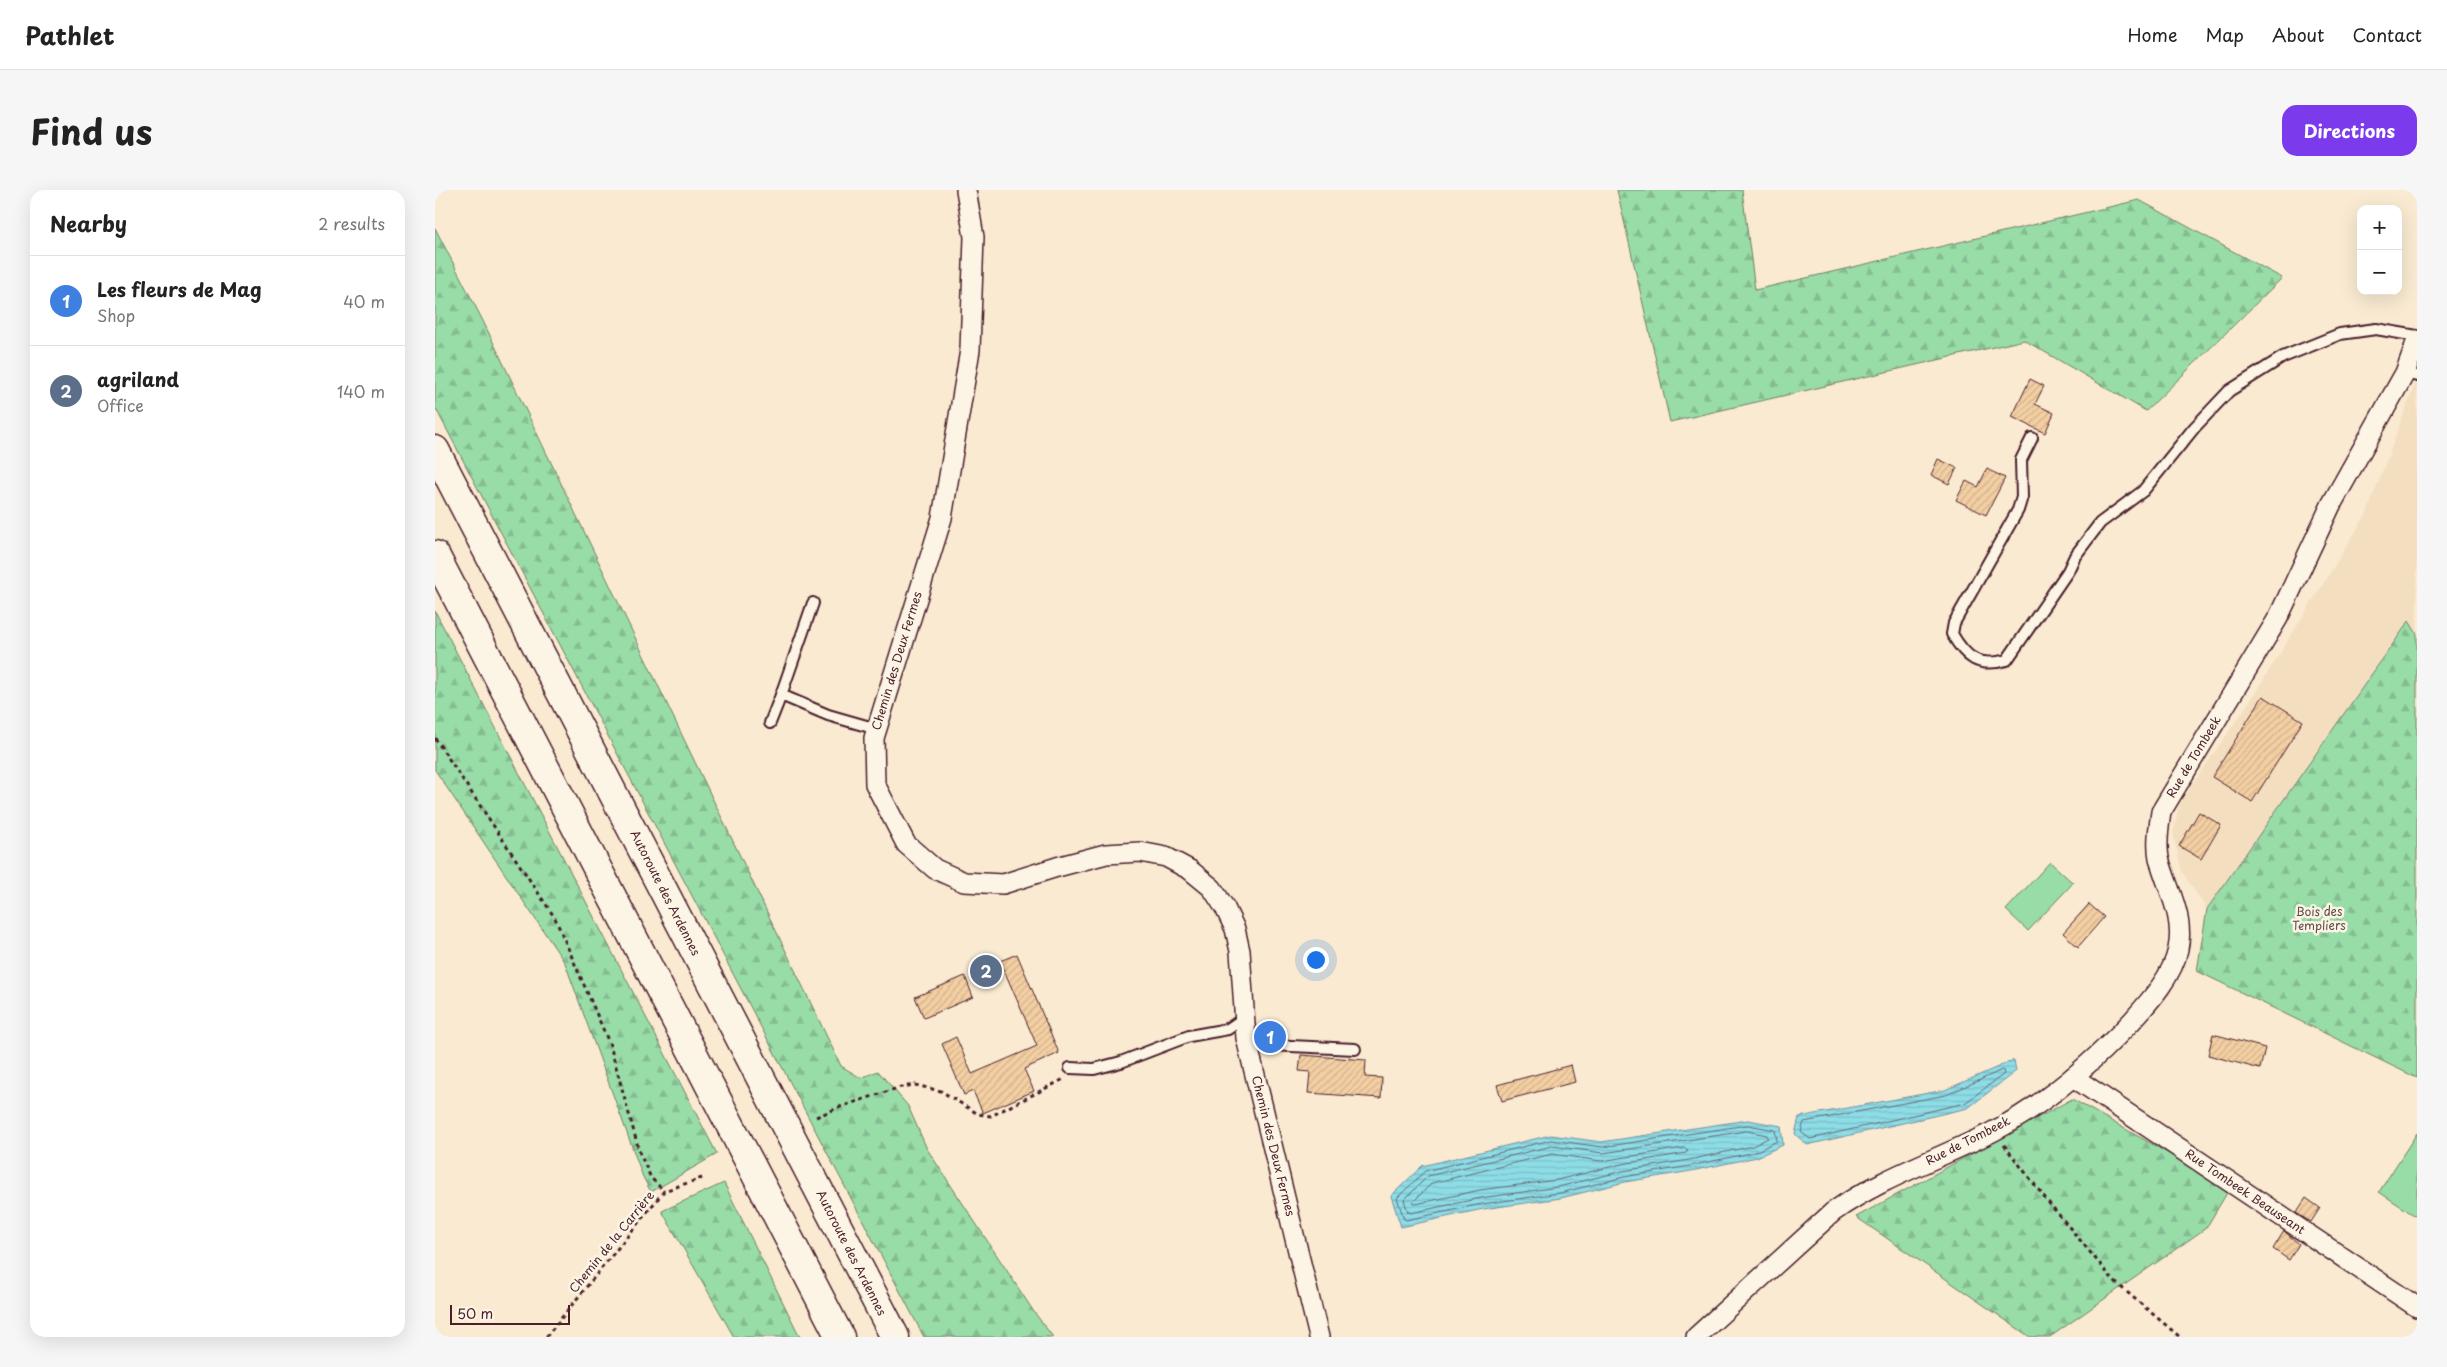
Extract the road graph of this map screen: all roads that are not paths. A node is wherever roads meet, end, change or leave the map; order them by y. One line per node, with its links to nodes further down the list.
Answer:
1 (966, 190): 11 (street, Chemin des Deux Fermes)
2 (2417, 336): 5 (lane)
3 (2417, 340): 4 (street, Rue de Tombeek)
4 (2411, 374): 16 (street, Rue de Tombeek)
5 (2032, 438)
6 (435, 450): 19 (highway, Autoroute des Ardennes)
7 (435, 555): 18 (highway)
8 (813, 603): 9 (lane)
9 (781, 695): 10 (lane); 11 (lane)
10 (770, 723)
11 (877, 728): 12 (street, Chemin des Deux Fermes)
12 (1244, 1018): 13 (street, Chemin des Deux Fermes); 15 (lane)
13 (1247, 1044): 14 (lane); 20 (street, Chemin des Deux Fermes)
14 (1355, 1049)
15 (1070, 1068)
16 (2073, 1077): 17 (street, Rue Tombeek Beauseant); 21 (street, Rue de Tombeek)
17 (2417, 1307)
18 (840, 1337)
19 (895, 1337)
20 (1319, 1337)
21 (1696, 1337)

